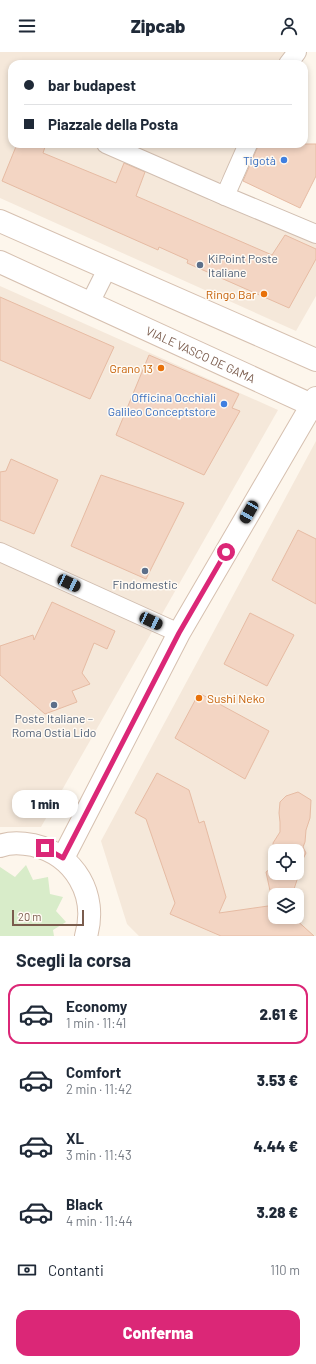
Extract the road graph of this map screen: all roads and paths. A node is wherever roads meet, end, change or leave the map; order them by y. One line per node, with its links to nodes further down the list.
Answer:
1 (115, 148): 3 (street)
2 (246, 148): 3 (street)
3 (225, 196): 5 (street)
4 (0, 221): 7 (street)
5 (316, 234)
6 (0, 262): 8 (street, VIALE VASCO DE GAMA)
7 (107, 269): 8 (street); 9 (street)
8 (90, 303): 10 (street, VIALE VASCO DE GAMA)
9 (316, 360)
10 (315, 403): 12 (street)
11 (0, 552): 12 (street)
12 (179, 633): 14 (street)
13 (0, 846): 14 (street)
14 (63, 858): 15 (street)
15 (86, 936)

